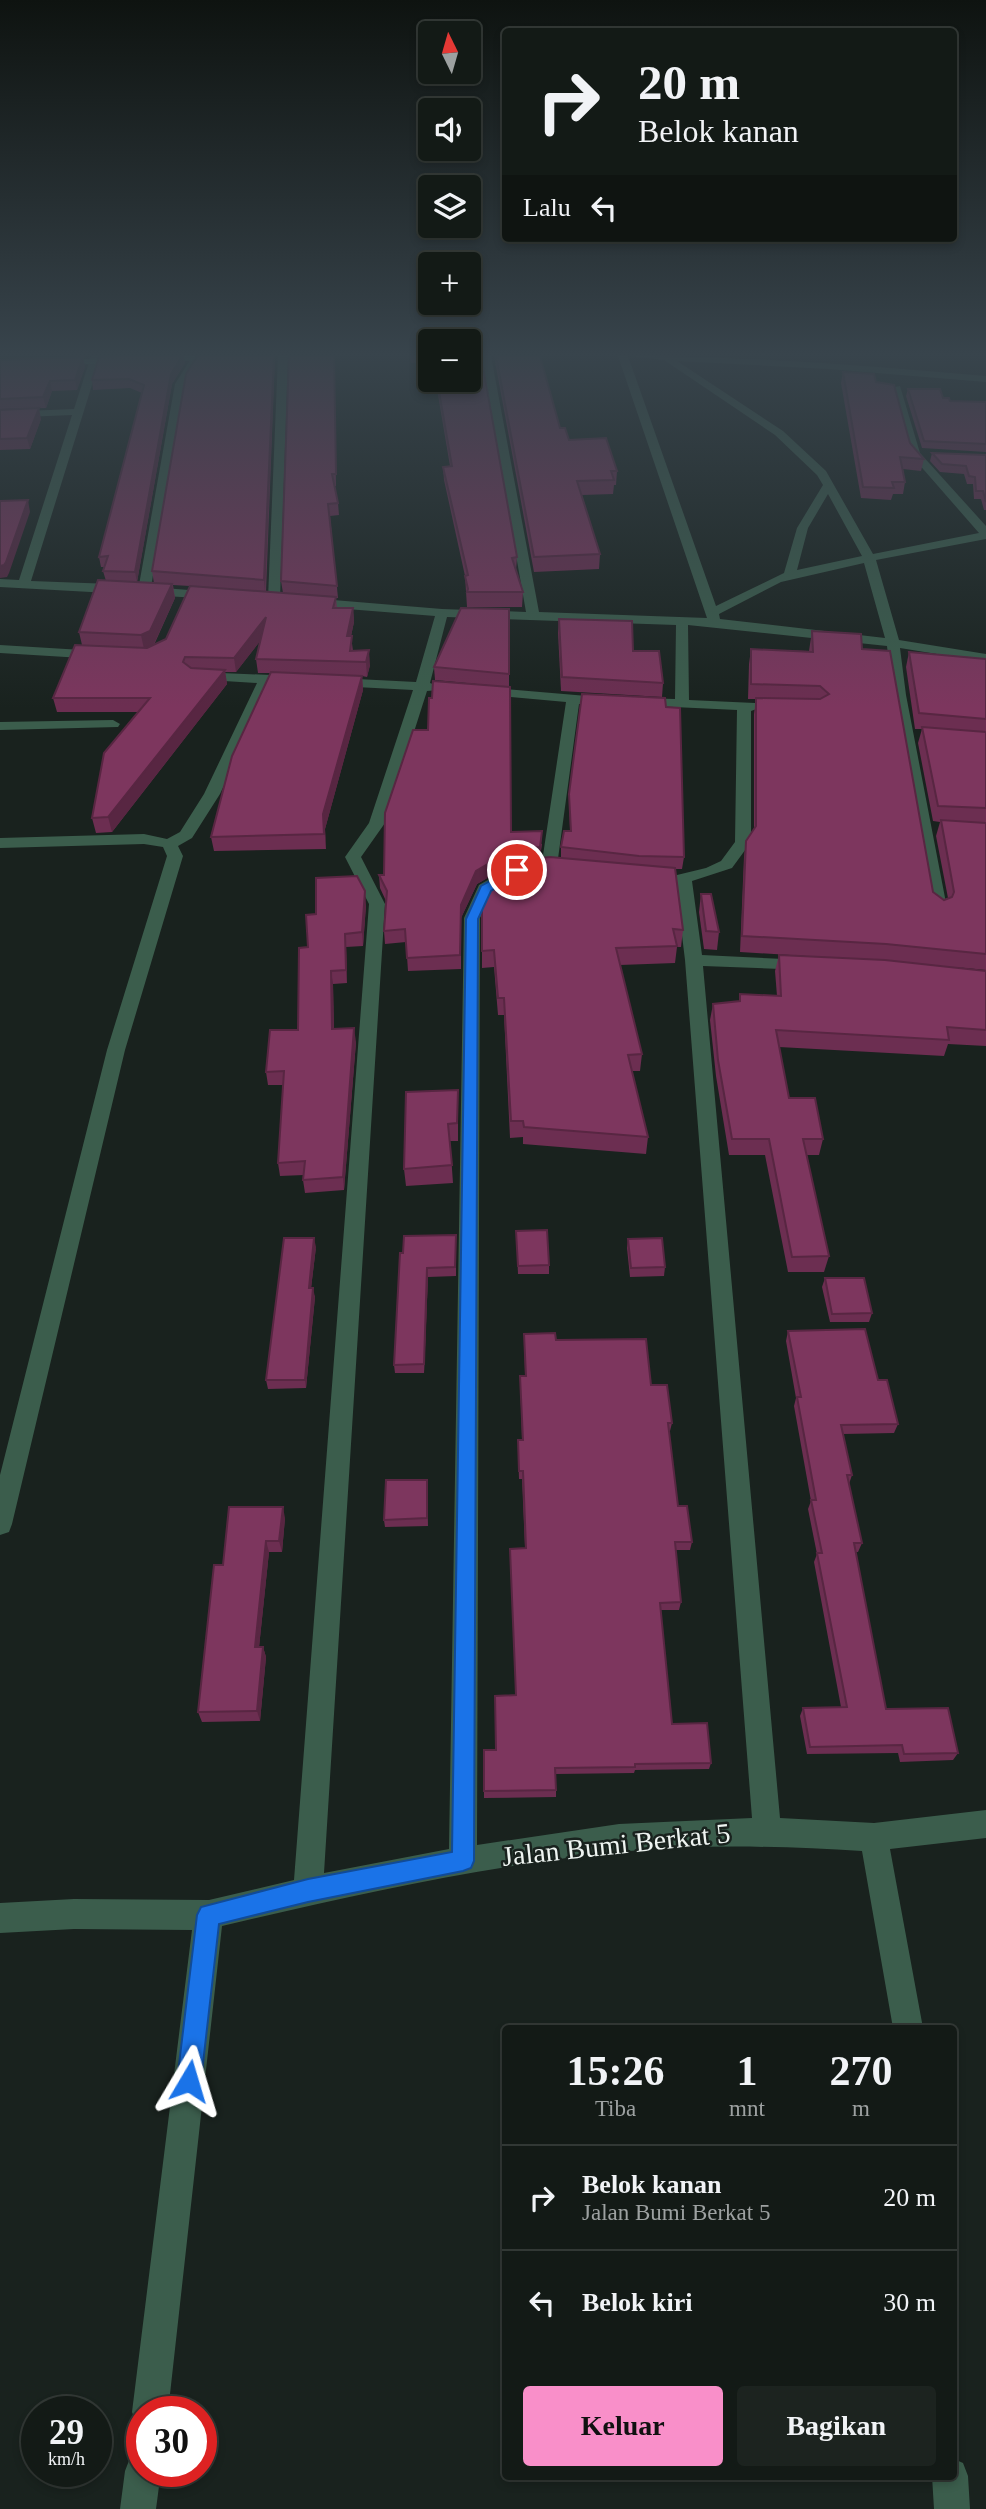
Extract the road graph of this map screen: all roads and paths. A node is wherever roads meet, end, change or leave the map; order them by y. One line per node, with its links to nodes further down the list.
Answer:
1 (59, 473): 13 (street)
2 (164, 473): 14 (street)
3 (282, 473): 16 (street)
4 (507, 473): 17 (street)
5 (664, 473): 18 (street)
6 (822, 473): 8 (street)
7 (936, 473): 9 (street)
8 (829, 485): 10 (street); 11 (street)
9 (986, 534): 10 (street)
10 (869, 557): 11 (street); 20 (street)
11 (790, 576): 18 (street)
12 (0, 583): 13 (street)
13 (24, 584): 14 (street)
14 (144, 590): 15 (street)
15 (224, 596)
16 (442, 613): 17 (street); 26 (street)
17 (533, 617): 19 (street)
18 (713, 618): 19 (street); 20 (street)
19 (682, 621): 30 (street)
20 (893, 643): 23 (street); 37 (street)
21 (0, 649): 22 (street)
22 (115, 656)
23 (986, 658)
24 (195, 676): 25 (street)
25 (266, 679): 26 (street); 36 (street)
26 (422, 685): 27 (street); 45 (street)
27 (573, 699): 28 (street); 44 (street)
28 (600, 700)
29 (628, 702): 30 (street)
30 (682, 704): 31 (street)
31 (744, 707): 32 (street); 38 (street)
32 (768, 707)
33 (113, 724): 34 (street)
34 (0, 726)
35 (0, 843): 36 (street)
36 (169, 844): 40 (street)
37 (939, 908)
38 (694, 960): 39 (street); 42 (street)
39 (827, 966)
40 (0, 1524)
41 (986, 1824): 43 (street, Jalan Bumi Berkat 5)
42 (767, 1831): 43 (street, Jalan Bumi Berkat 5); 44 (street, Jalan Bumi Berkat 5)
43 (874, 1837): 48 (street)
44 (463, 1861): 45 (street, Jalan Bumi Berkat 5)
45 (308, 1891): 46 (street, Jalan Bumi Berkat 5)
46 (209, 1915): 47 (street, Jalan Bumi Berkat 5); 49 (street)
47 (0, 1918)
48 (907, 2025)
49 (152, 2396)
50 (950, 2480): 53 (street)
51 (141, 2487): 52 (street)
52 (138, 2509)
53 (952, 2509)

